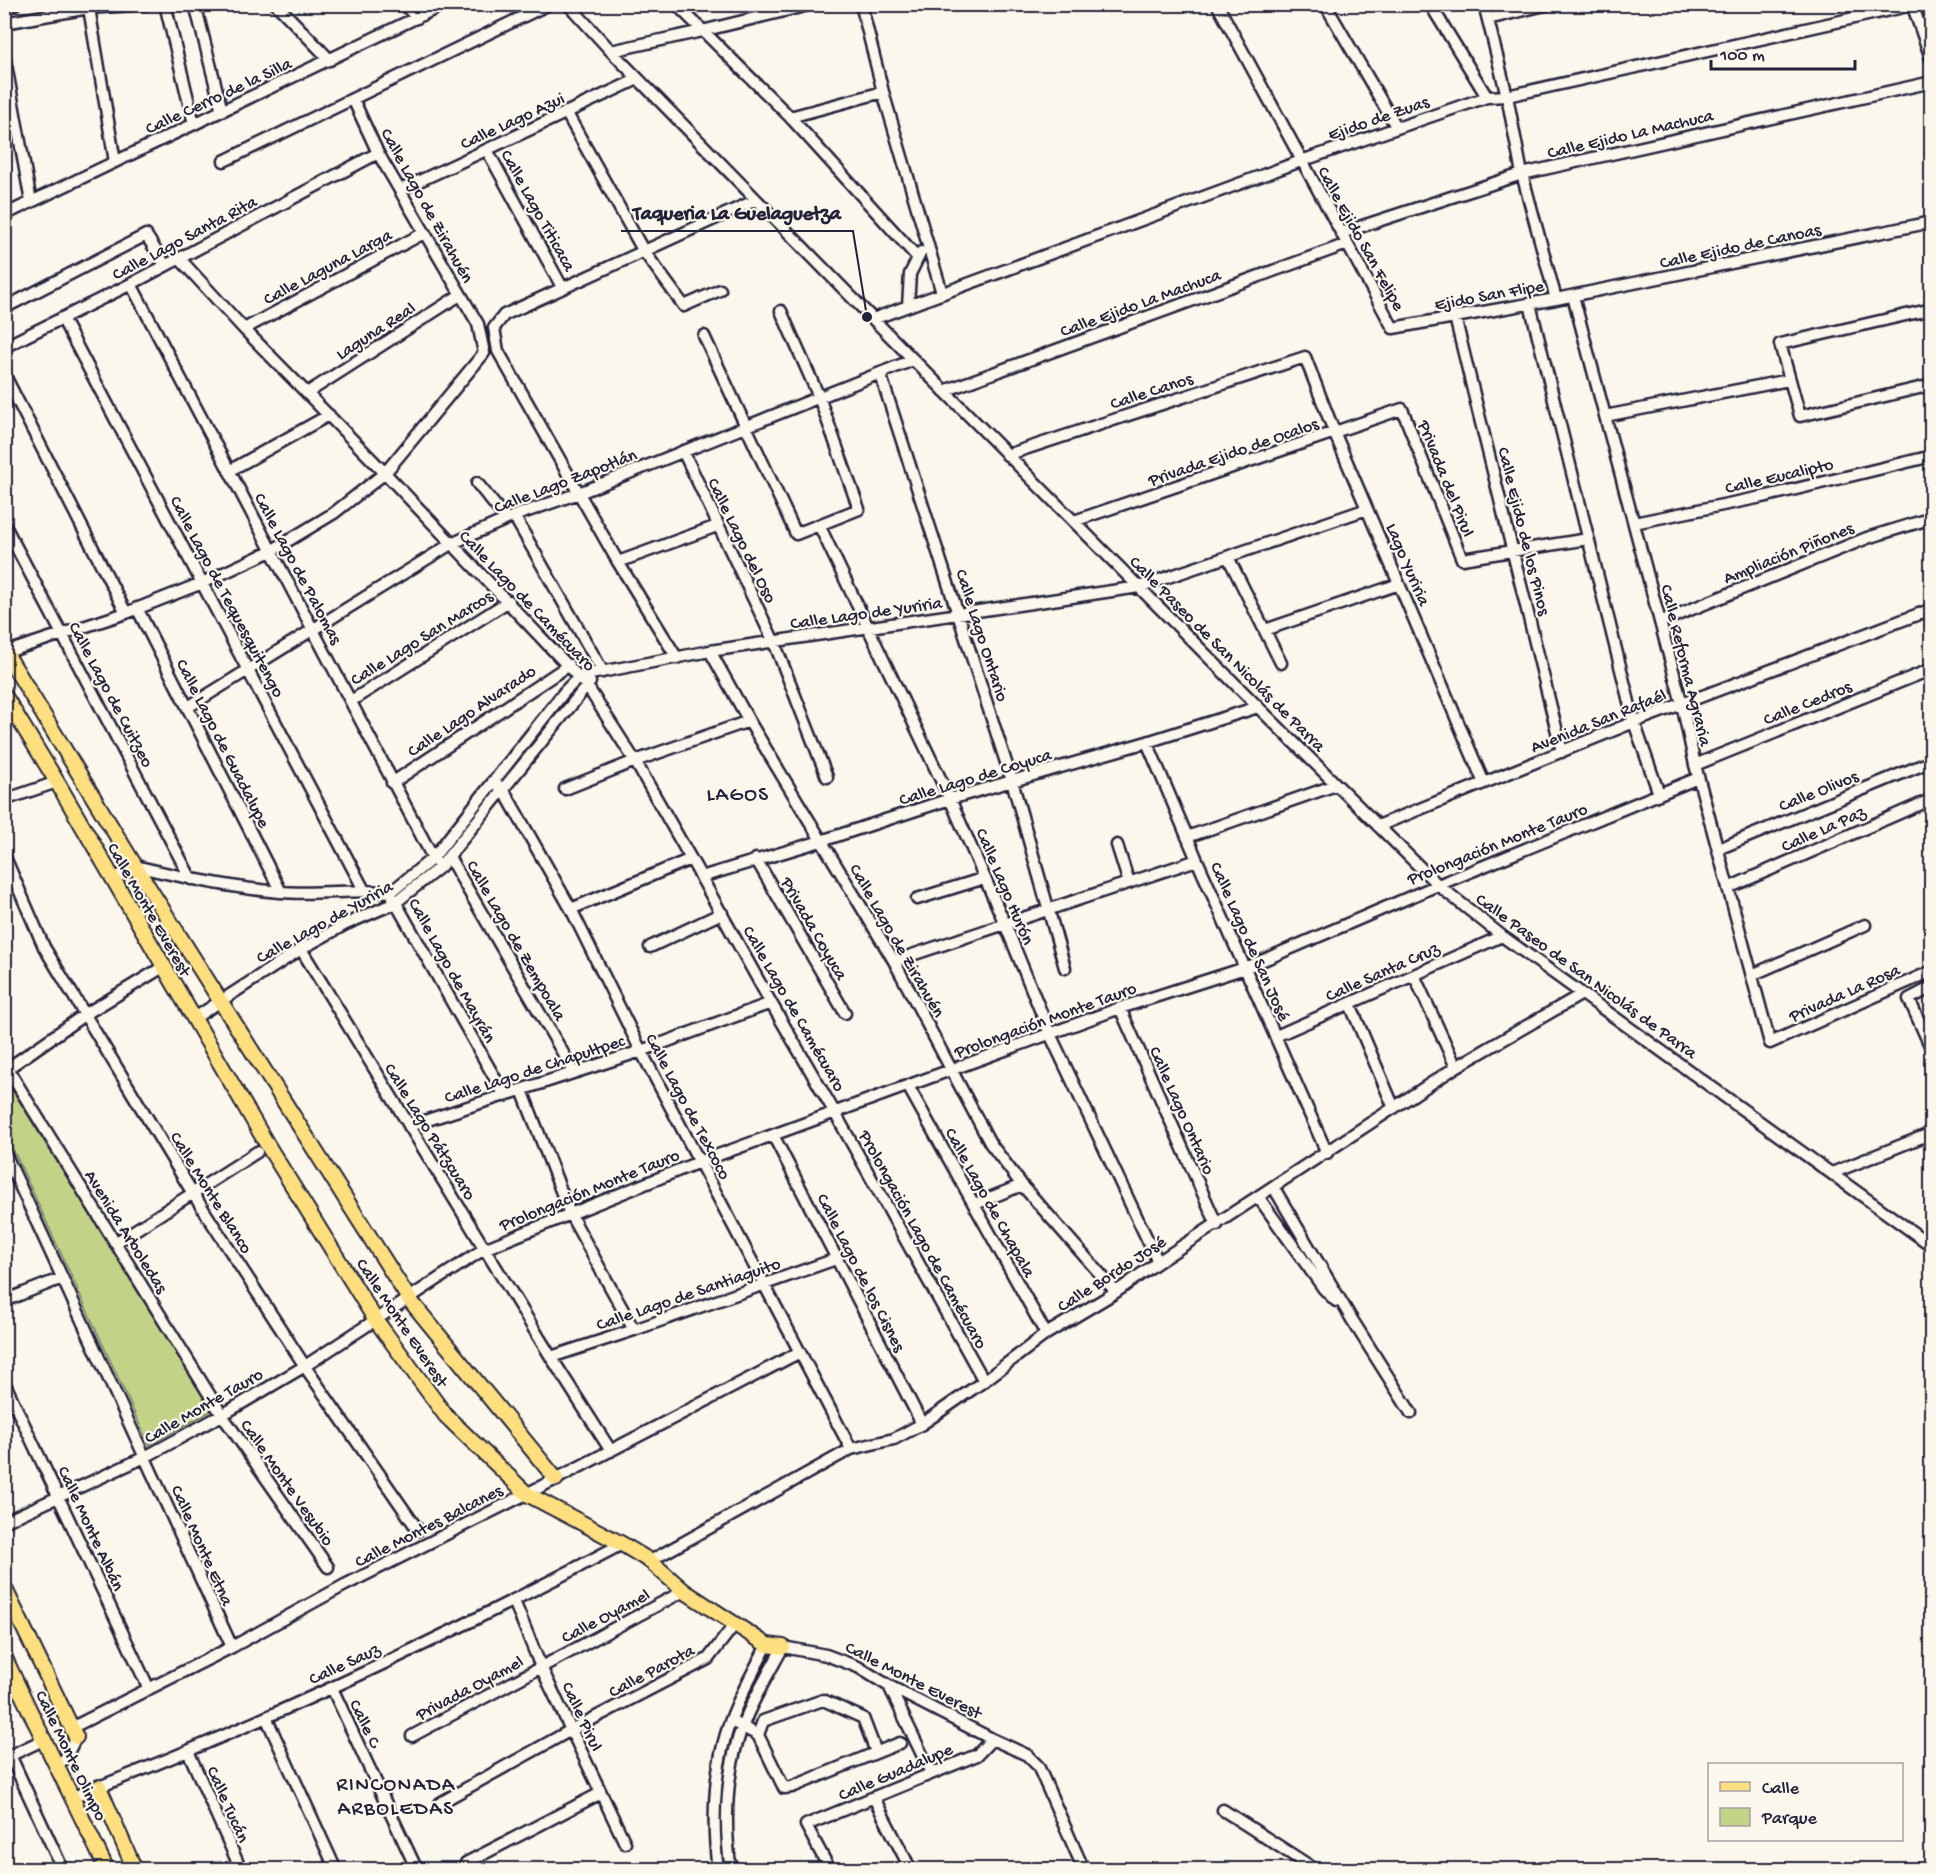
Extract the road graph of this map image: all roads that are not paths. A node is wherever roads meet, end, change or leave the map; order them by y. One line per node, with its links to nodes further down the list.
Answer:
1 (15, 4): 19 (street)
2 (147, 4): 20 (street)
3 (165, 4): 38 (street)
4 (195, 4): 35 (street)
5 (276, 4): 27 (street)
6 (404, 4): 21 (street)
7 (445, 4): 21 (street, Calle Cerro de la Silla)
8 (549, 4): 34 (street)
9 (568, 4): 25 (street, Calle Paseo de San Nicolás de Parra)
10 (676, 4): 24 (street)
11 (813, 4): 24 (street)
12 (861, 4): 31 (street)
13 (1216, 4): 43 (street, Calle Ejido San Felipe)
14 (1325, 4): 39 (street)
15 (1430, 4): 33 (street)
16 (1484, 4): 22 (street)
17 (1549, 4): 22 (street)
18 (1912, 5): 28 (street); 32 (street, Ejido de Zuas)
19 (4, 6)
20 (88, 8): 23 (street); 44 (street)
21 (417, 18): 27 (street, Calle Cerro de la Silla)
22 (1488, 18): 32 (street)
23 (4, 24)
24 (702, 32): 25 (street); 37 (street)
25 (611, 51): 29 (street, Calle Paseo de San Nicolás de Parra)
26 (4, 54): 48 (street)
27 (330, 60): 35 (street, Calle Cerro de la Silla)
28 (1932, 61)
29 (638, 79): 36 (street, Calle Lago Azui); 47 (street, Calle Paseo de San Nicolás de Parra)
30 (1932, 82): 45 (street, Calle Ejido La Machuca)
31 (884, 92): 37 (street); 53 (street)
32 (1507, 96): 33 (street, Ejido de Zuas); 45 (street)
33 (1487, 97): 39 (street, Ejido de Zuas)
34 (353, 99): 41 (street, Calle Lago de Zirahuén); 42 (street)
35 (222, 111): 38 (street, Calle Cerro de la Silla)
36 (566, 112): 40 (street, Calle Lago Azui); 55 (street)
37 (790, 117): 57 (street)
38 (194, 124): 44 (street, Calle Cerro de la Silla)
39 (1397, 128): 43 (street, Ejido de Zuas)
40 (487, 150): 46 (street, Calle Lago Azui); 60 (street, Calle Lago Titicaca)
41 (378, 153): 46 (street, Calle Lago de Zirahuén); 56 (street, Calle Lago Santa Rita)
42 (224, 161)
43 (1301, 161): 52 (street, Calle Ejido San Felipe); 62 (street, Ejido de Zuas)
44 (115, 162): 48 (street, Calle Cerro de la Silla)
45 (1522, 174): 52 (street, Calle Ejido La Machuca); 65 (street)
46 (400, 190): 51 (street, Calle Lago de Zirahuén)
47 (756, 200): 55 (street); 73 (street, Calle Paseo de San Nicolás de Parra)
48 (31, 202): 49 (street, Calle Cerro de la Silla)
49 (4, 215)
50 (1932, 222): 64 (street, Calle Ejido de Canoas)
51 (424, 233): 63 (street, Calle Lago de Zirahuén); 77 (street, Calle Laguna Larga)
52 (1341, 233): 54 (street, Calle Ejido San Felipe)
53 (927, 244): 57 (street); 62 (street)
54 (1347, 244): 76 (street, Calle Ejido San Felipe); 88 (street, Calle Ejido La Machuca)
55 (643, 250): 60 (street); 61 (street)
56 (179, 258): 58 (street, Calle Lago Santa Rita); 77 (street, Calle Lago de Camécuaro)
57 (918, 258): 67 (street)
58 (165, 265): 59 (street, Calle Lago Santa Rita); 68 (street)
59 (130, 284): 72 (street, Calle Lago Santa Rita); 99 (street, Calle Lago de Palomas)
60 (562, 287): 75 (street)
61 (720, 290)
62 (942, 293): 67 (street, Ejido de Zuas)
63 (460, 295): 74 (street, Calle Lago de Zirahuén); 89 (street, Laguna Real)
64 (1573, 296): 65 (street, Calle Ejido de Canoas); 93 (street, Calle Reforma Agraria)
65 (1556, 299): 66 (street, Ejido San Flipe)
66 (1530, 304): 71 (street, Ejido San Flipe); 111 (street)
67 (908, 306): 73 (street, Ejido de Zuas)
68 (4, 308)
69 (1932, 309): 86 (street)
70 (781, 311): 90 (street)
71 (1455, 317): 76 (street, Ejido San Flipe); 114 (street, Calle Ejido de los Pinos)
72 (62, 318): 79 (street, Calle Lago Santa Rita); 117 (street, Calle Lago de Tequesquitengo)
73 (873, 319): 83 (street, Calle Paseo de San Nicolás de Parra)
74 (478, 324): 75 (street); 81 (street, Calle Lago de Zirahuén)
75 (494, 327): 80 (street)
76 (1393, 328)
77 (244, 329): 89 (street, Calle Lago de Camécuaro)
78 (704, 336): 94 (street)
79 (4, 346)
80 (498, 351): 81 (street); 102 (street)
81 (484, 353): 100 (street)
82 (1305, 357): 95 (street, Lago Yuriria); 97 (street, Calle Canos)
83 (913, 360): 84 (street, Calle Lago Zapotlán); 88 (street, Calle Paseo de San Nicolás de Parra)
84 (880, 373): 90 (street, Calle Lago Zapotlán); 123 (street, Calle Lago Ontario)
85 (4, 374): 122 (street, Calle Lago de Guadalupe)
86 (1790, 380): 87 (street); 93 (street)
87 (1932, 385)
88 (944, 391): 97 (street, Calle Paseo de San Nicolás de Parra)
89 (307, 393): 92 (street, Calle Lago de Camécuaro)
90 (819, 397): 94 (street, Calle Lago Zapotlán); 109 (street)
91 (1401, 409): 95 (street, Privada Ejido de Ocalos); 114 (street, Privada del Pirul)
92 (328, 415): 99 (street); 100 (street, Calle Lago de Camécuaro)
93 (1605, 416): 107 (street, Calle Reforma Agraria)
94 (746, 426): 96 (street, Calle Lago Zapotlán); 109 (street)
95 (1335, 434): 103 (street, Lago Yuriria); 106 (street, Privada Ejido de Ocalos)
96 (683, 451): 102 (street, Calle Lago Zapotlán); 110 (street, Calle Lago del Oso)
97 (1007, 455): 106 (street, Calle Paseo de San Nicolás de Parra)
98 (1932, 456): 107 (street, Calle Eucalipto)
99 (228, 471): 113 (street, Calle Lago de Palomas)
100 (385, 473): 112 (street, Calle Lago de Camécuaro); 113 (street)
101 (477, 483): 104 (street)
102 (579, 493): 104 (street, Calle Lago Zapotlán); 116 (street)
103 (1367, 508): 115 (street, Calle Lago de Yuriria); 118 (street, Lago Yuriria)
104 (510, 518): 112 (street, Calle Lago Zapotlán); 137 (street)
105 (1932, 518): 124 (street, Ampliación Piñones)
106 (1074, 521): 119 (street, Calle Paseo de San Nicolás de Parra)
107 (1634, 523): 124 (street, Calle Reforma Agraria)
108 (4, 524): 128 (street, Calle Lago de Cuitzeo)
109 (819, 525): 125 (street, Calle Lago Hurón)
110 (717, 526): 116 (street); 129 (street, Calle Lago del Oso)
111 (1588, 538): 114 (street); 146 (street)
112 (451, 544): 120 (street, Calle Lago de Camécuaro); 126 (street, Calle Lago Zapotlán)
113 (270, 551): 117 (street); 126 (street, Calle Lago de Palomas)
114 (1513, 551): 148 (street, Calle Ejido de los Pinos)
115 (1228, 556): 119 (street, Calle Lago de Yuriria); 127 (street)
116 (618, 562): 132 (street)
117 (202, 583): 122 (street); 136 (street, Calle Lago de Tequesquitengo)
118 (1399, 584): 127 (street); 158 (street, Lago Yuriria)
119 (1139, 587): 123 (street, Calle Lago de Yuriria); 144 (street, Calle Paseo de San Nicolás de Parra)
120 (508, 601): 134 (street, Calle Lago de Camécuaro); 141 (street, Calle Lago San Marcos)
121 (1932, 609): 142 (street, Avenida San Rafaél)
122 (131, 610): 128 (street); 143 (street, Calle Lago de Guadalupe)
123 (959, 615): 125 (street, Calle Lago de Yuriria); 155 (street, Calle Lago Ontario)
124 (1660, 622): 142 (street, Calle Reforma Agraria)
125 (867, 628): 129 (street, Calle Lago de Yuriria); 163 (street, Calle Lago Hurón)
126 (313, 630): 136 (street, Calle Lago Zapotlán); 141 (street, Calle Lago de Palomas)
127 (1265, 630): 133 (street)
128 (62, 634): 131 (street); 180 (street, Calle Lago de Cuitzeo)
129 (774, 642): 130 (street, Calle Lago de Yuriria); 152 (street, Calle Lago del Oso)
130 (710, 651): 132 (street, Calle Lago de Yuriria); 145 (street, Calle Lago de Zirahuén)
131 (5, 652): 177 (main road, Calle Monte Everest)
132 (677, 658): 137 (street, Calle Lago de Yuriria)
133 (1281, 663)
134 (569, 665): 138 (street, Calle Lago de Camécuaro); 157 (street, Calle Lago Alvarado)
135 (1932, 669): 151 (street, Calle Cedros)
136 (249, 670): 143 (street, Calle Lago Zapotlán); 185 (street, Calle Lago de Tequesquitengo)
137 (601, 673): 138 (street, Calle Lago de Yuriria); 139 (street, Calle Lago de Yuriria)
138 (580, 676): 139 (street, Calle Lago de Camécuaro); 154 (street, Calle Lago de Yuriria)
139 (587, 686): 149 (street, Calle Lago de Camécuaro); 160 (street, Calle Lago de Yuriria)
140 (4, 695): 156 (main road, Calle Monte Everest)
141 (351, 701): 157 (street, Calle Lago de Palomas)
142 (1682, 704): 146 (street, Avenida San Rafaél); 151 (street, Calle Reforma Agraria)
143 (188, 707): 186 (street, Calle Lago de Guadalupe)
144 (1258, 707): 147 (street, Calle Lago de Coyuca); 159 (street, Calle Paseo de San Nicolás de Parra)
145 (749, 721): 149 (street); 168 (street, Calle Lago de Zirahuén)
146 (1634, 722): 148 (street, Avenida San Rafaél); 162 (street)
147 (1147, 742): 155 (street, Calle Lago de Coyuca); 167 (street, Calle Lago de San José)
148 (1562, 752): 158 (street, Avenida San Rafaél)
149 (635, 761): 161 (street); 173 (street, Calle Lago de Camécuaro)
150 (1932, 761): 170 (street, Calle Olivos)
151 (1695, 765): 153 (street, Calle Reforma Agraria)
152 (827, 777)
153 (1698, 778): 162 (street, Prolongación Monte Tauro); 170 (street, Calle Reforma Agraria)
154 (493, 781): 160 (street, Calle Lago de Texcoco); 176 (street, Calle Lago de Yuriria)
155 (1012, 781): 163 (street, Calle Lago de Coyuca); 190 (street, Calle Lago Ontario)
156 (57, 782): 165 (street); 181 (main road, Calle Monte Everest)
157 (392, 783): 176 (street, Calle Lago de Palomas)
158 (1484, 783): 166 (street, Avenida San Rafaél)
159 (1336, 784): 166 (street, Calle Paseo de San Nicolás de Parra); 167 (street)
160 (503, 789): 172 (street, Calle Lago de Yuriria); 189 (street, Calle Lago de Texcoco)
161 (565, 789)
162 (1659, 794): 183 (street, Prolongación Monte Tauro)
163 (951, 799): 168 (street, Calle Lago de Coyuca); 179 (street, Calle Lago Hurón)
164 (1932, 799): 184 (street, Calle La Paz)
165 (4, 800)
166 (1378, 826): 183 (street, Calle Paseo de San Nicolás de Parra)
167 (1187, 837): 175 (street, Calle Lago de San José)
168 (821, 841): 174 (street, Calle Lago de Coyuca); 197 (street, Calle Lago de Zirahuén)
169 (1117, 845): 182 (street)
170 (1718, 849): 184 (street, Calle Reforma Agraria)
171 (4, 855): 211 (street, Calle Monte Blanco)
172 (449, 857): 176 (street, Calle Lago de Yuriria); 221 (street, Calle Lago de Zempoala)
173 (692, 859): 178 (street, Calle Lago de Camécuaro); 189 (street)
174 (756, 859): 178 (street, Calle Lago de Coyuca); 210 (street, Privada Coyuca)
175 (1197, 860): 182 (street); 200 (street, Calle Lago de San José)
176 (437, 862): 187 (street, Calle Lago de Yuriria)
177 (135, 866): 180 (street); 181 (street); 206 (main road, Calle Monte Everest)
178 (701, 877): 191 (street, Calle Lago de Camécuaro)
179 (985, 878): 188 (street); 192 (street, Calle Lago Hurón)
180 (191, 879): 186 (street)
181 (113, 880): 198 (main road, Calle Monte Everest)
182 (1129, 882): 190 (street)
183 (1438, 885): 194 (street, Calle Paseo de San Nicolás de Parra); 200 (street, Prolongación Monte Tauro)
184 (1728, 888): 203 (street, Calle Reforma Agraria)
185 (364, 890): 186 (street); 187 (street)
186 (281, 892)
187 (393, 897): 196 (street, Calle Lago de Yuriria); 224 (street, Calle Lago de Mayrán)
188 (917, 899)
189 (571, 909): 217 (street, Calle Lago de Texcoco)
190 (1050, 910): 192 (street); 199 (street, Calle Lago Ontario)
191 (722, 913): 195 (street); 207 (street, Calle Lago de Camécuaro)
192 (1005, 924): 197 (street); 213 (street, Calle Lago Hurón)
193 (1865, 925): 203 (street)
194 (1502, 936): 202 (street, Calle Santa Cruz); 205 (street, Calle Paseo de San Nicolás de Parra)
195 (650, 947)
196 (301, 949): 206 (street, Calle Lago de Yuriria); 227 (street, Calle Lago Pátzcuaro)
197 (894, 961): 220 (street, Calle Lago de Zirahuén)
198 (163, 967): 211 (street); 212 (main road, Calle Monte Everest)
199 (1065, 968)
200 (1245, 968): 209 (street, Prolongación Monte Tauro); 214 (street, Calle Lago de San José)
201 (1932, 971): 215 (street, Privada La Rosa)
202 (1414, 975): 208 (street, Calle Santa Cruz); 218 (street)
203 (1752, 975): 215 (street, Calle Reforma Agraria)
204 (1932, 987): 216 (street)
205 (1582, 994): 218 (street, Calle Bordo José); 234 (street, Calle Paseo de San Nicolás de Parra)
206 (220, 1001): 212 (street, Calle Lago de Yuriria); 250 (main road, Calle Monte Everest)
207 (771, 1004): 217 (street, Calle Lago de Chapultpec); 226 (street, Calle Lago de Camécuaro)
208 (1350, 1004): 214 (street, Calle Santa Cruz); 225 (street)
209 (1120, 1008): 213 (street, Prolongación Monte Tauro); 241 (street, Calle Lago Ontario)
210 (845, 1013)
211 (84, 1015): 219 (street); 237 (street, Calle Monte Blanco)
212 (193, 1019): 253 (main road, Calle Monte Everest)
213 (1050, 1034): 220 (street, Prolongación Monte Tauro); 246 (street, Calle Lago Hurón)
214 (1276, 1036): 232 (street, Calle Lago de San José)
215 (1770, 1043)
216 (1932, 1050)
217 (641, 1051): 221 (street, Calle Lago de Chapultpec); 233 (street, Calle Lago de Texcoco)
218 (1456, 1067): 225 (street, Calle Bordo José)
219 (6, 1068): 242 (street, Avenida Arboledas)
220 (952, 1069): 222 (street, Prolongación Monte Tauro); 235 (street, Calle Lago de Zirahuén)
221 (574, 1072): 223 (street, Calle Lago de Chapultpec)
222 (908, 1086): 226 (street, Prolongación Monte Tauro); 239 (street, Calle Lago de Chapala)
223 (522, 1090): 224 (street, Calle Lago de Chapultpec); 240 (street)
224 (505, 1096): 227 (street, Calle Lago de Chapultpec)
225 (1394, 1108): 232 (street, Calle Bordo José)
226 (835, 1113): 229 (street, Prolongación Monte Tauro); 259 (street, Prolongación Lago de Camécuaro)
227 (409, 1126): 244 (street, Calle Lago Pátzcuaro)
228 (1932, 1133): 234 (street)
229 (773, 1135): 233 (street, Prolongación Monte Tauro); 245 (street, Calle Lago de los Cisnes)
230 (4, 1151): 247 (street)
231 (256, 1152): 237 (street)
232 (1327, 1153): 236 (street, Calle Bordo José)
233 (699, 1162): 240 (street, Prolongación Monte Tauro); 248 (street, Calle Lago de Texcoco)
234 (1832, 1173): 243 (street, Calle Paseo de San Nicolás de Parra)
235 (1022, 1185): 239 (street); 249 (street, Calle Lago de Zirahuén)
236 (1274, 1188): 238 (street, Calle Bordo José); 252 (street)
237 (192, 1192): 242 (street); 258 (street, Calle Monte Blanco)
238 (1259, 1198): 241 (street, Calle Bordo José); 252 (street)
239 (975, 1204): 255 (street, Calle Lago de Chapala)
240 (570, 1214): 244 (street, Prolongación Monte Tauro); 254 (street)
241 (1217, 1225): 246 (street, Calle Bordo José)
242 (116, 1243): 262 (street, Avenida Arboledas)
243 (1932, 1246)
244 (484, 1249): 250 (street, Prolongación Monte Tauro); 257 (street, Calle Lago Pátzcuaro)
245 (836, 1259): 248 (street, Calle Lago de Santiaguito); 263 (street, Calle Lago de los Cisnes)
246 (1158, 1262): 249 (street, Calle Bordo José)
247 (62, 1278): 251 (street); 266 (street)
248 (765, 1284): 254 (street, Calle Lago de Santiaguito); 256 (street, Calle Lago de Texcoco)
249 (1116, 1292): 255 (street, Calle Bordo José)
250 (409, 1299): 253 (street, Calle Monte Tauro); 267 (main road, Calle Monte Everest)
251 (4, 1301)
252 (1351, 1318): 261 (street)
253 (375, 1319): 258 (street, Calle Monte Tauro); 268 (main road, Calle Monte Everest)
254 (634, 1330): 257 (street, Calle Lago de Santiaguito)
255 (1046, 1334): 259 (street, Calle Bordo José)
256 (800, 1352): 264 (street, Calle Lago de Texcoco); 265 (street, Calle Montes Balcanes)
257 (551, 1357): 265 (street, Calle Lago Pátzcuaro)
258 (305, 1366): 262 (street, Calle Monte Tauro); 271 (street, Calle Monte Blanco)
259 (984, 1381): 263 (street, Calle Bordo José)
260 (4, 1382): 269 (street, Calle Monte Albán)
261 (1411, 1413)
262 (222, 1415): 266 (street, Calle Monte Tauro); 274 (street, Calle Monte Vesubio)
263 (922, 1424): 264 (street, Calle Bordo José)
264 (851, 1449): 273 (street, Calle Bordo José)
265 (611, 1451): 267 (street, Calle Montes Balcanes)
266 (145, 1457): 269 (street, Calle Monte Tauro); 280 (street, Calle Monte Etna)
267 (556, 1479): 268 (street, Calle Montes Balcanes)
268 (527, 1494): 272 (main road, Calle Monte Everest); 280 (street, Calle Montes Balcanes)
269 (59, 1497): 270 (street, Calle Monte Tauro); 286 (street, Calle Monte Albán)
270 (4, 1522)
271 (418, 1530)
272 (622, 1544): 273 (main road, Calle Monte Everest); 277 (street, Calle Sauz)
273 (650, 1561): 276 (main road, Calle Monte Everest)
274 (328, 1567)
275 (4, 1587): 294 (main road)
276 (684, 1591): 278 (main road, Calle Monte Everest); 283 (street, Calle Oyamel)
277 (514, 1601): 283 (street, Calle Pirul); 285 (street, Calle Sauz)
278 (735, 1624): 279 (main road, Calle Monte Everest); 293 (street, Calle Parota)
279 (767, 1645): 281 (main road, Calle Monte Everest); 287 (street)
280 (232, 1647): 286 (street, Calle Montes Balcanes)
281 (783, 1647): 284 (street, Calle Monte Everest); 288 (street)
282 (4, 1656): 298 (main road, Calle Monte Olimpo)
283 (542, 1667): 293 (street, Calle Pirul); 296 (street, Privada Oyamel)
284 (889, 1686): 297 (street, Calle Monte Everest); 304 (street)
285 (332, 1688): 289 (street, Calle Sauz); 318 (street, Calle C)
286 (149, 1689): 294 (street, Calle Montes Balcanes)
287 (735, 1709): 288 (street); 290 (street)
288 (747, 1715): 291 (street); 292 (street)
289 (266, 1717): 300 (street, Calle Sauz); 317 (street)
290 (731, 1721): 292 (street); 319 (street)
291 (763, 1721): 295 (street); 301 (street)
292 (743, 1726): 295 (street); 320 (street)
293 (572, 1730): 306 (street, Calle Pirul); 309 (street, Calle Parota)
294 (74, 1733): 303 (street)
295 (758, 1735): 301 (street)
296 (412, 1736)
297 (992, 1739): 304 (street, Calle Guadalupe); 323 (street, Calle Monte Everest)
298 (43, 1740): 302 (street); 303 (main road, Calle Monte Olimpo)
299 (900, 1743): 301 (street)
300 (188, 1751): 305 (street, Calle Sauz); 316 (street, Calle Tucán)
301 (876, 1752)
302 (7, 1756): 313 (street)
303 (56, 1766): 307 (main road, Calle Monte Olimpo)
304 (931, 1773): 308 (street, Calle Guadalupe)
305 (99, 1787): 307 (street, Calle Sauz); 315 (main road)
306 (601, 1793): 311 (street, Calle Pirul); 312 (street)
307 (73, 1797): 314 (main road, Calle Monte Olimpo)
308 (874, 1798): 321 (street, Calle Guadalupe); 322 (street)
309 (440, 1803)
310 (1223, 1810): 324 (street)
311 (625, 1843)
312 (466, 1863)
313 (63, 1869)
314 (107, 1869)
315 (135, 1869)
316 (241, 1869)
317 (336, 1869)
318 (417, 1869)
319 (718, 1869)
320 (731, 1869)
321 (830, 1869)
322 (911, 1869)
323 (1084, 1869)
324 (1316, 1869)

